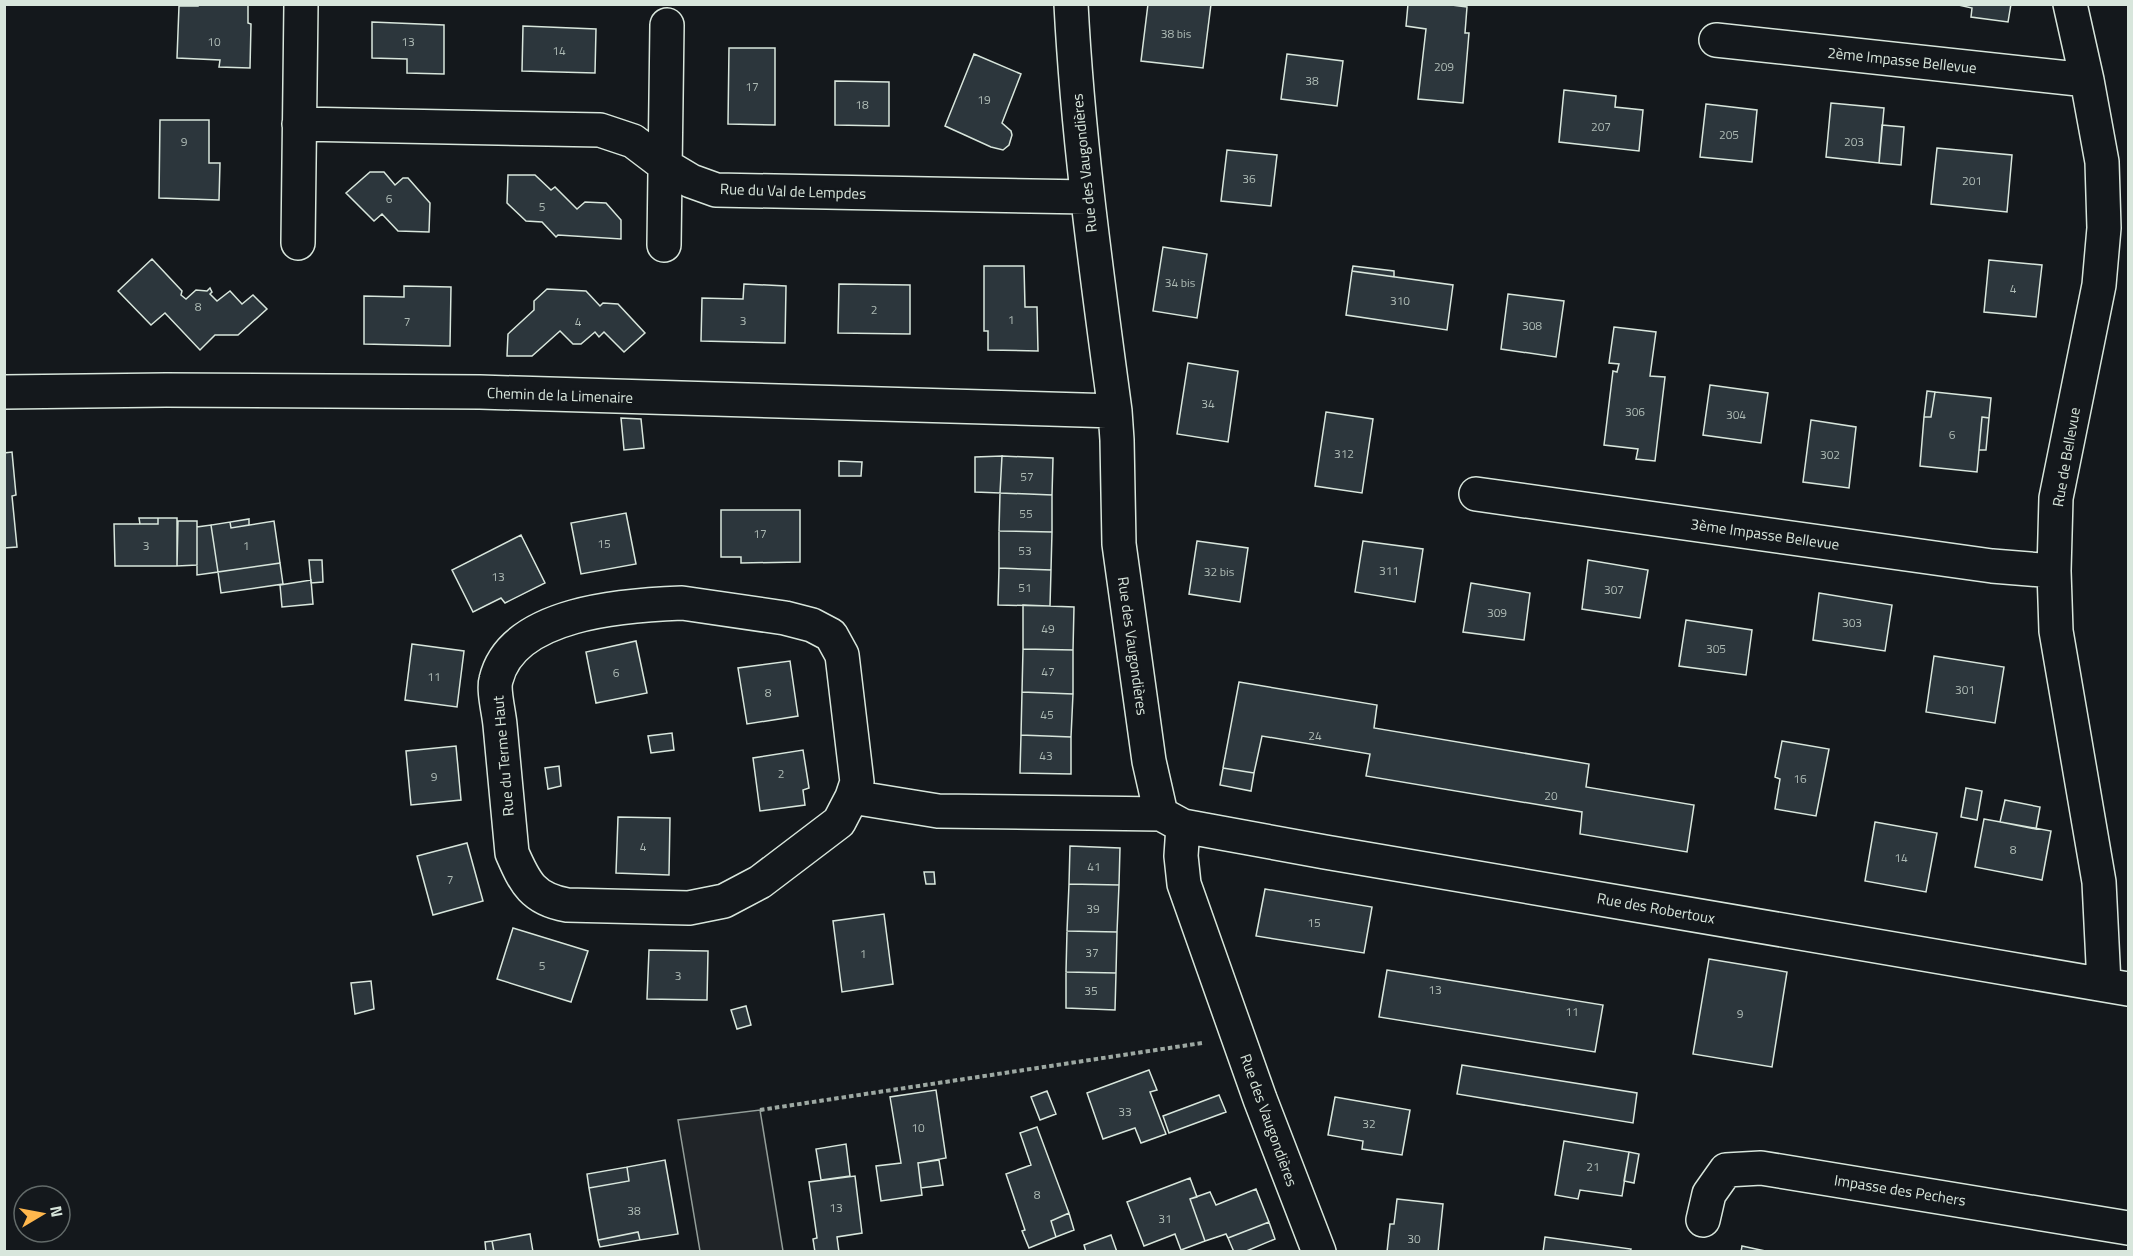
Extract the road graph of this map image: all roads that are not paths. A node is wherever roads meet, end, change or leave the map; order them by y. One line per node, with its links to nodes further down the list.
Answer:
1 (301, 4): 7 (street)
2 (1071, 4): 9 (street, Rue des Vaugondières)
3 (2070, 4): 6 (street, Rue de Bellevue)
4 (667, 25): 8 (street)
5 (1716, 40): 6 (street, 2ème Impasse Bellevue)
6 (2087, 80): 15 (street, Rue de Bellevue)
7 (300, 124): 8 (street, Rue du Val de Lempdes); 10 (street)
8 (666, 166): 9 (street, Rue du Val de Lempdes); 11 (street)
9 (1087, 197): 13 (street, Rue des Vaugondières)
10 (298, 243)
11 (664, 245)
12 (4, 392): 13 (street, Chemin de la Limenaire)
13 (1115, 411): 17 (street, Rue des Vaugondières)
14 (1476, 494): 15 (street, 3ème Impasse Bellevue)
15 (2054, 571): 18 (street, Rue de Bellevue)
16 (852, 797): 16 (street, Rue du Terme Haut); 17 (street, Rue des Robertoux)
17 (1172, 820): 18 (street, Rue des Robertoux); 21 (street, Rue des Vaugondières)
18 (2116, 986)
19 (1703, 1220): 20 (street, Impasse des Pechers)
20 (2128, 1228)
21 (1318, 1251)

